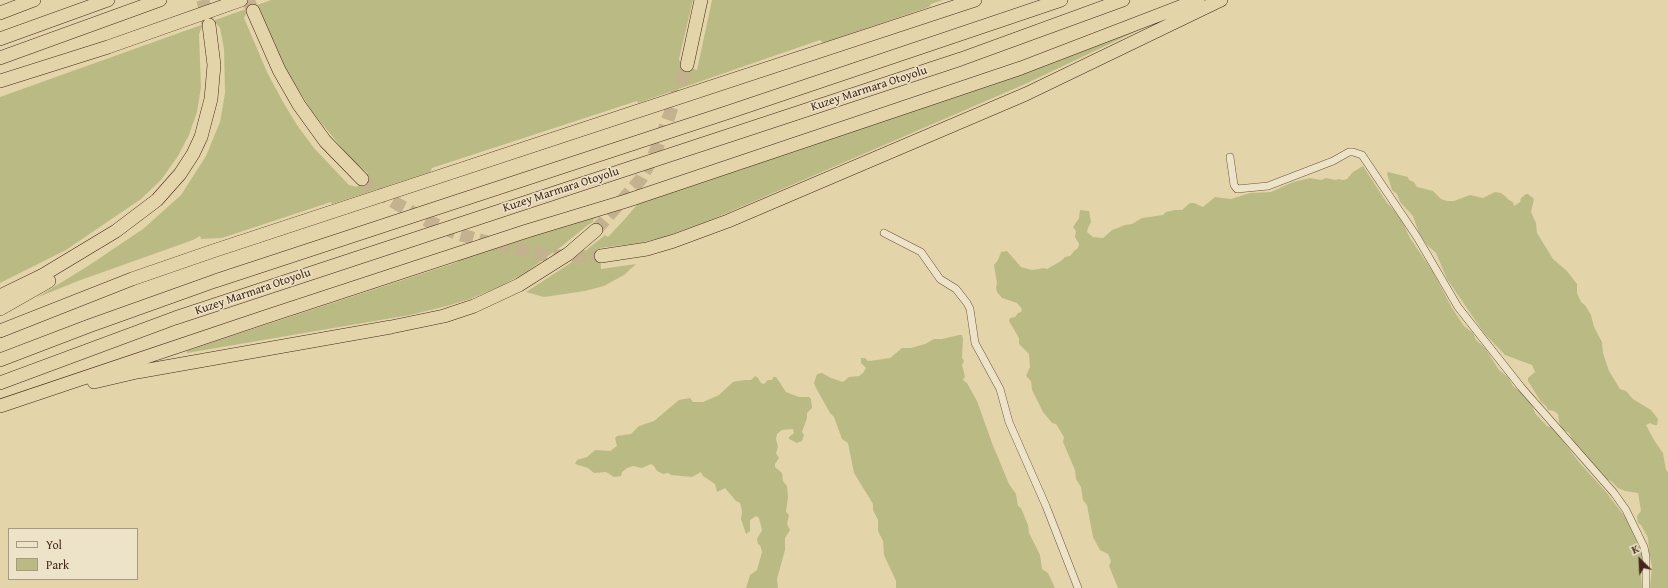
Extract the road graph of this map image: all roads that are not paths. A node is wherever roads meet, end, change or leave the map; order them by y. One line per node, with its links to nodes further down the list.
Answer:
1 (34, 0): 12 (highway)
2 (108, 0): 14 (highway)
3 (160, 0): 15 (highway)
4 (242, 0): 17 (highway)
5 (701, 0): 16 (highway)
6 (975, 0): 26 (highway)
7 (1061, 0): 27 (highway, Kuzey Marmara Otoyolu)
8 (1123, 0): 28 (highway, Kuzey Marmara Otoyolu)
9 (1198, 0): 29 (highway)
10 (1221, 0): 23 (highway)
11 (253, 11): 19 (highway)
12 (0, 13)
13 (209, 25): 20 (highway)
14 (0, 39)
15 (0, 58)
16 (687, 65)
17 (0, 81)
18 (1230, 157): 32 (street)
19 (362, 179)
20 (165, 192): 24 (highway); 25 (highway)
21 (596, 230): 30 (highway)
22 (884, 233): 31 (street)
23 (601, 256)
24 (0, 296)
25 (0, 309)
26 (0, 331)
27 (0, 360)
28 (0, 383)
29 (0, 406)
30 (0, 414)
31 (1078, 588)
32 (1646, 588)

